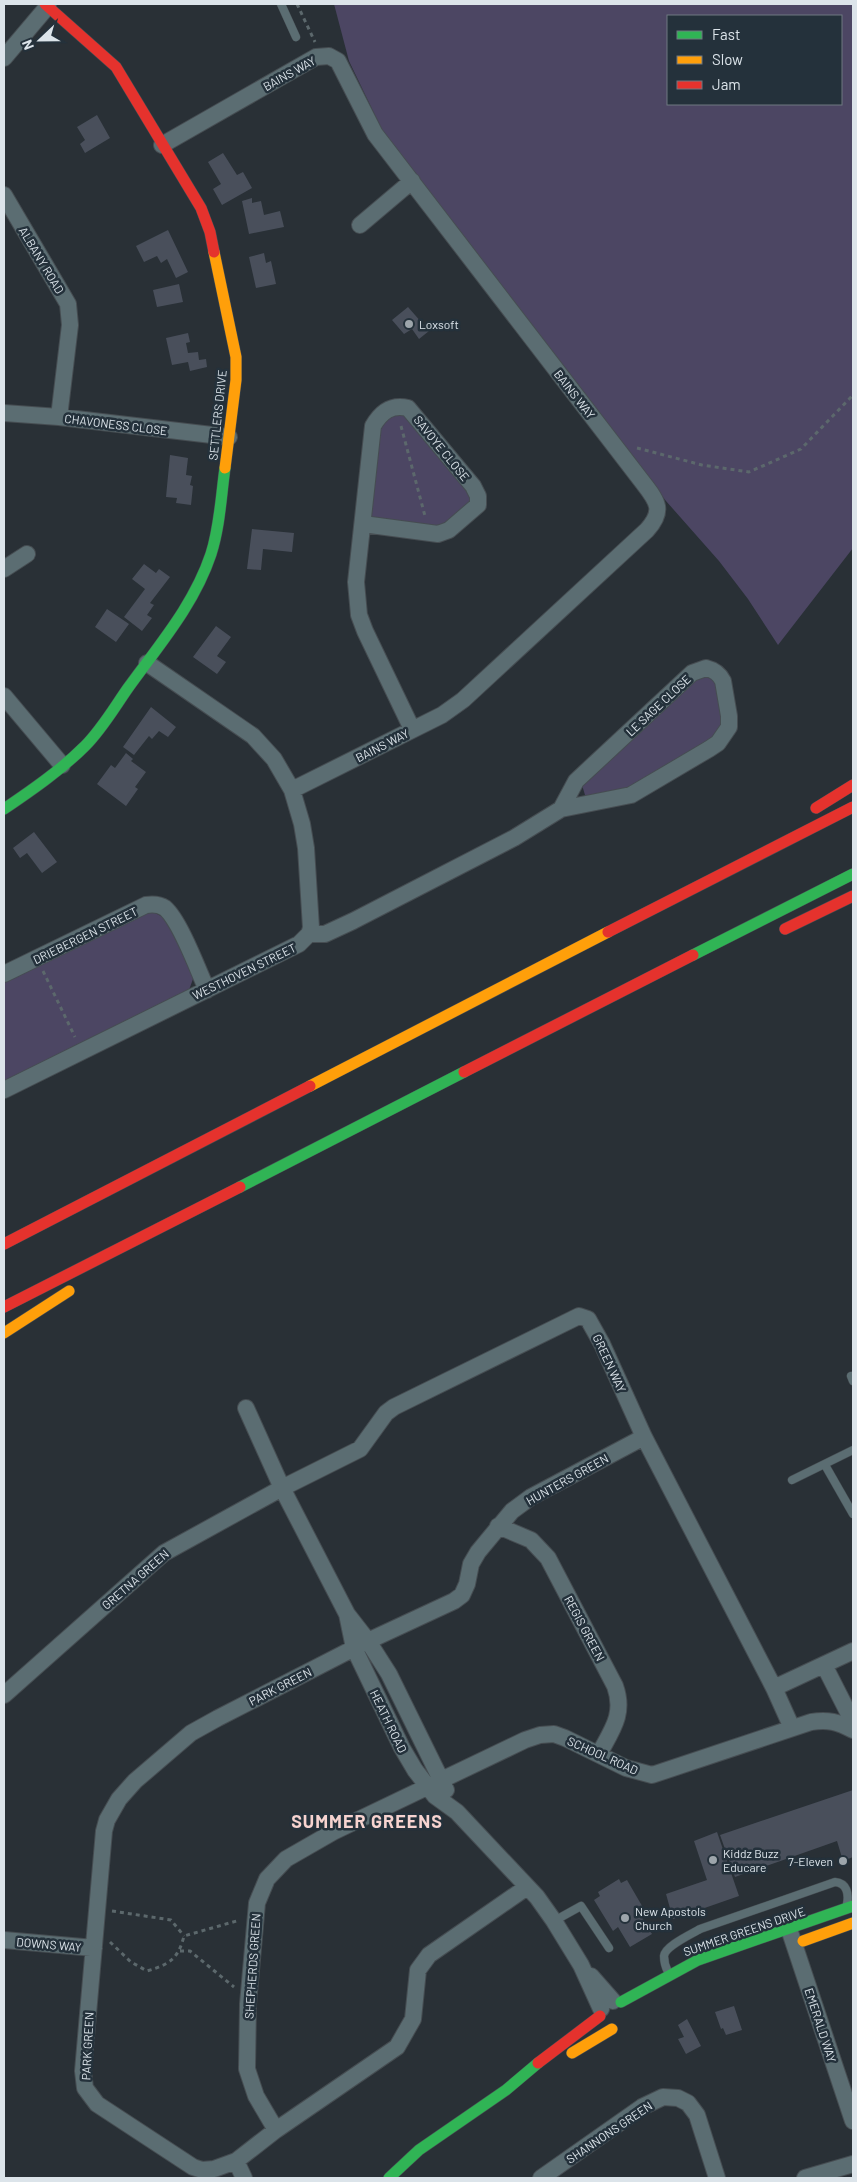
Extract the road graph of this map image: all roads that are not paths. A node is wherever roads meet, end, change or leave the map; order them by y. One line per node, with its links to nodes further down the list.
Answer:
1 (281, 4): 3 (lane)
2 (47, 5): 4 (street); 5 (main road, SETTLERS DRIVE)
3 (296, 36)
4 (4, 58)
5 (162, 145): 6 (street, BAINS WAY); 11 (main road, SETTLERS DRIVE)
6 (412, 180): 8 (street); 17 (street, BAINS WAY)
7 (5, 201): 10 (street, ALBANY ROAD)
8 (360, 225)
9 (4, 413): 10 (street, CHAVONESS CLOSE)
10 (59, 417): 11 (street, CHAVONESS CLOSE)
11 (229, 437): 15 (main road, SETTLERS DRIVE)
12 (363, 524): 12 (street, SAVOYE CLOSE); 17 (street)
13 (27, 554): 14 (street)
14 (4, 569)
15 (147, 663): 18 (main road, SETTLERS DRIVE); 20 (street, WESTHOVEN STREET)
16 (4, 696): 18 (street)
17 (412, 729): 20 (street, BAINS WAY)
18 (62, 765): 22 (main road, SETTLERS DRIVE)
19 (853, 785): 24 (main road)
20 (292, 790): 29 (street, WESTHOVEN STREET)
21 (853, 807): 26 (main road)
22 (4, 809)
23 (562, 809): 23 (street, LE SAGE CLOSE); 29 (street, LE SAGE CLOSE)
24 (805, 814)
25 (774, 834): 26 (main road)
26 (760, 853): 37 (main road)
27 (853, 874): 32 (main road)
28 (853, 896): 30 (main road)
29 (309, 934): 34 (street, WESTHOVEN STREET)
30 (772, 935)
31 (4, 974): 34 (street, DRIEBERGEN STREET)
32 (653, 977): 33 (main road); 36 (main road)
33 (668, 981)
34 (207, 990): 35 (street, WESTHOVEN STREET)
35 (4, 1090)
36 (210, 1202): 38 (main road); 40 (main road)
37 (4, 1244)
38 (102, 1270)
39 (78, 1286): 41 (main road)
40 (4, 1307)
41 (4, 1333)
42 (246, 1408): 47 (street, HEATH ROAD)
43 (644, 1437): 47 (street, GREEN WAY); 49 (street, HUNTERS GREEN); 53 (street, GREEN WAY)
44 (853, 1450): 45 (lane)
45 (825, 1465): 46 (lane); 48 (lane)
46 (792, 1480)
47 (282, 1488): 50 (street, HEATH ROAD); 54 (street, GRETNA GREEN)
48 (853, 1514)
49 (498, 1526): 50 (street, HUNTERS GREEN); 58 (street, REGIS GREEN)
50 (361, 1644): 59 (street, HEATH ROAD); 59 (street, HEATH ROAD); 67 (street, PARK GREEN)
51 (853, 1651): 52 (street)
52 (824, 1665): 53 (street); 55 (street)
53 (774, 1688): 56 (street, GREEN WAY)
54 (4, 1695)
55 (853, 1722)
56 (792, 1728): 57 (street, SCHOOL ROAD); 58 (street, SCHOOL ROAD)
57 (853, 1730)
58 (599, 1754): 59 (street, SCHOOL ROAD)
59 (434, 1784): 60 (street, HEATH ROAD); 76 (street, SHEPHERDS GREEN)
60 (527, 1887): 62 (street, HEATH ROAD); 76 (street, PARK GREEN)
61 (849, 1908): 64 (lane); 66 (main road, SUMMER GREENS DRIVE); 69 (lane)
62 (554, 1921): 68 (lane); 73 (street, HEATH ROAD)
63 (853, 1923): 64 (main road, SUMMER GREENS DRIVE)
64 (837, 1929): 66 (main road, SUMMER GREENS DRIVE)
65 (4, 1940): 67 (street, DOWNS WAY)
66 (789, 1940): 69 (main road, SUMMER GREENS DRIVE); 75 (street, EMERALD WAY)
67 (94, 1948): 77 (street, PARK GREEN)
68 (609, 1948)
69 (669, 1974): 71 (lane); 73 (main road, SUMMER GREENS DRIVE)
70 (684, 1981): 71 (main road)
71 (673, 1986): 72 (main road)
72 (648, 2000)
73 (612, 2008): 74 (main road, SUMMER GREENS DRIVE); 74 (main road, SUMMER GREENS DRIVE)
74 (506, 2090): 80 (main road, SUMMER GREENS DRIVE)
75 (853, 2121)
76 (276, 2130): 77 (street, PARK GREEN)
77 (236, 2161): 79 (street)
78 (853, 2164): 83 (street)
79 (244, 2178)
80 (390, 2178)
81 (541, 2178): 82 (street, SHANNONS GREEN)
82 (717, 2178)
83 (804, 2178)

